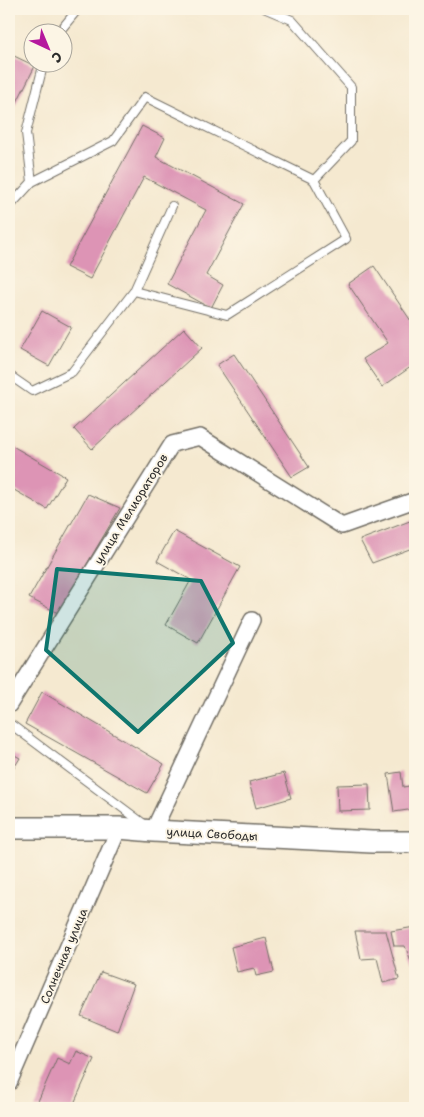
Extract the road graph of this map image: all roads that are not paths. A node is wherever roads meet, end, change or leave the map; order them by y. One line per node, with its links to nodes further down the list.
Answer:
1 (78, 9): 3 (lane)
2 (266, 9): 5 (lane)
3 (67, 22)
4 (42, 72): 6 (lane)
5 (314, 180): 6 (lane); 9 (lane)
6 (32, 182): 8 (lane)
7 (172, 206): 9 (lane)
8 (9, 207)
9 (134, 291): 10 (lane)
10 (9, 375)
11 (415, 500): 13 (street, улица Мелиораторов)
12 (252, 620): 17 (street)
13 (9, 704)
14 (9, 723): 17 (lane)
15 (9, 828): 16 (main road, улица Свободы)
16 (119, 828): 17 (main road, улица Свободы); 19 (street, Солнечная улица)
17 (153, 831): 18 (main road, улица Свободы)
18 (415, 842)
19 (9, 1083)

